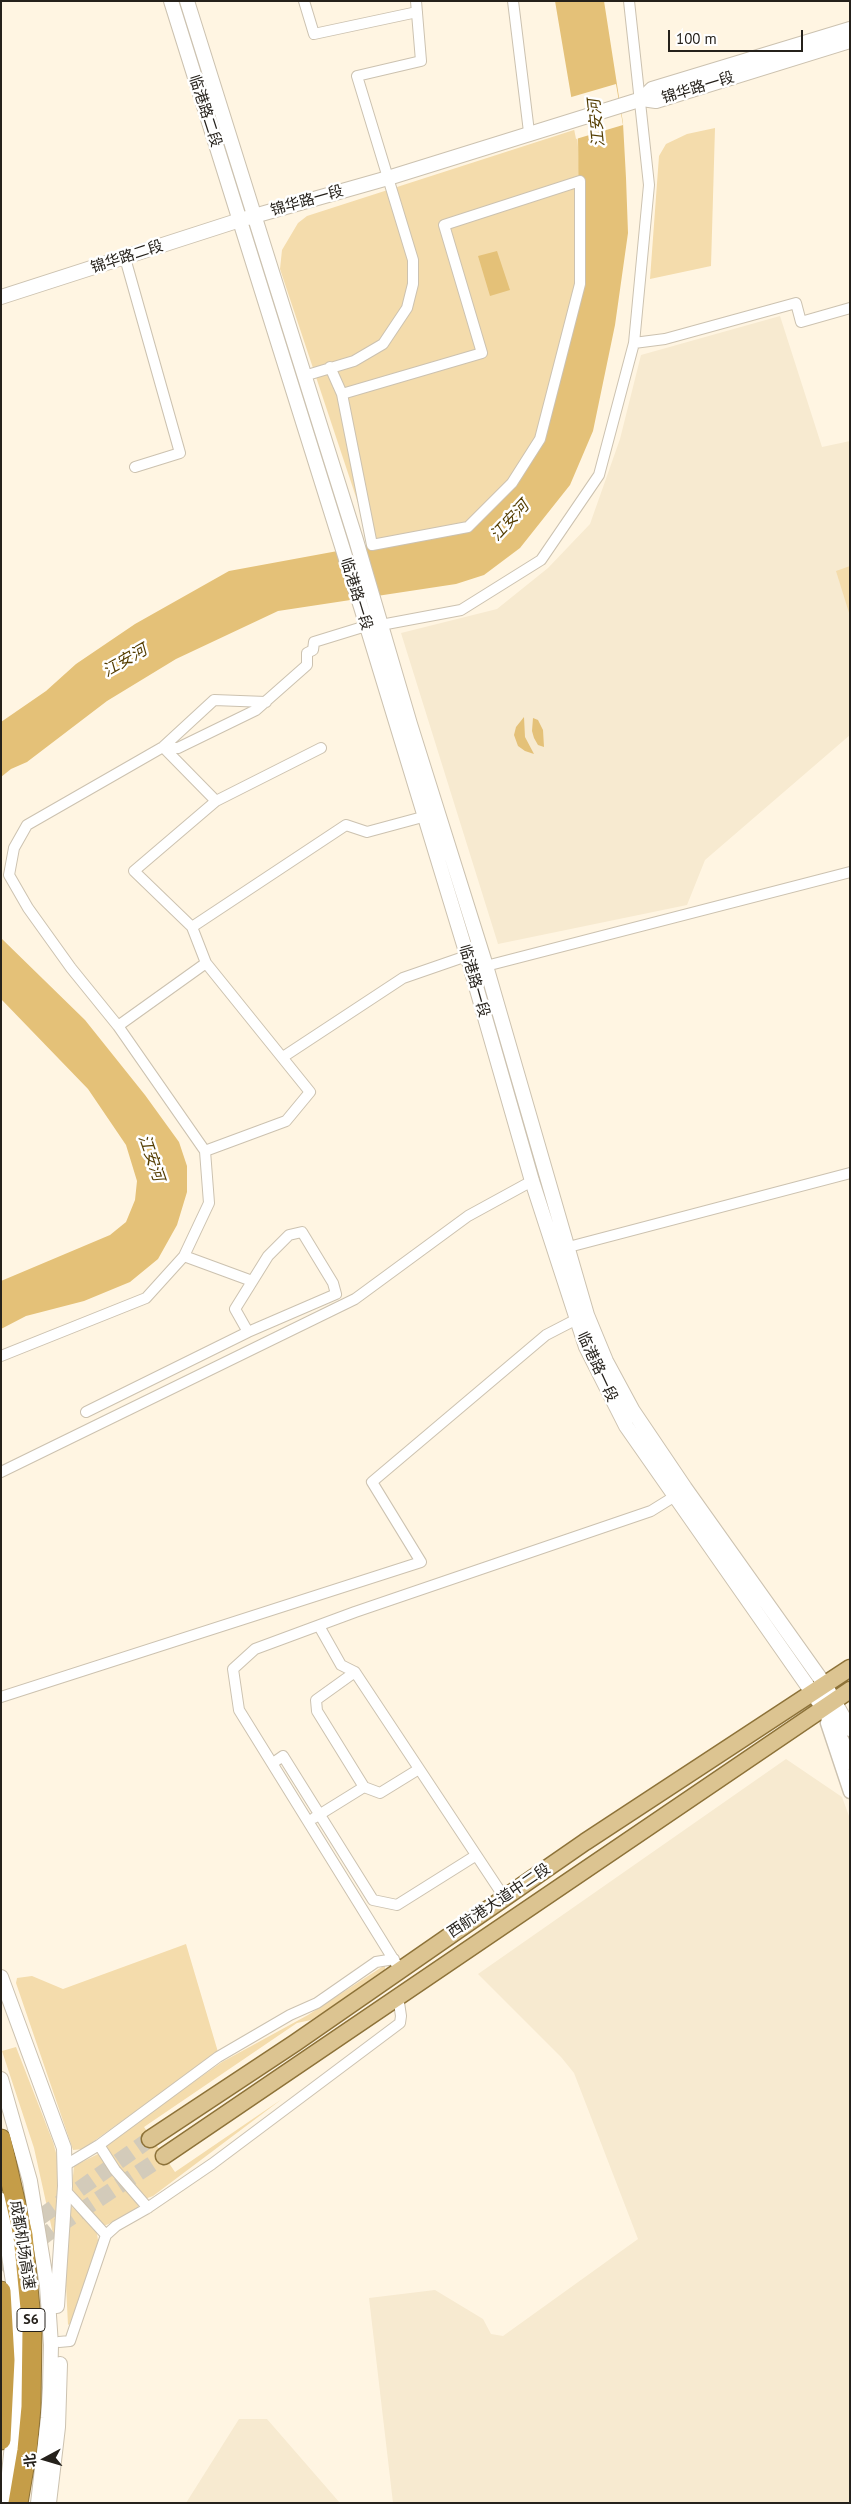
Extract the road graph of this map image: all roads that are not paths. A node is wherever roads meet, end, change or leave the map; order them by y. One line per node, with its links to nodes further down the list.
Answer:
1 (171, 1): 13 (main road, 临港路二段)
2 (187, 1): 13 (main road, 临港路二段)
3 (304, 1): 7 (street)
4 (416, 1): 7 (street)
5 (513, 1): 11 (street)
6 (630, 1): 10 (street)
7 (417, 12): 12 (street)
8 (850, 29): 10 (main road, 锦华路一段)
9 (850, 41): 10 (main road, 锦华路一段)
10 (642, 99): 11 (main road, 锦华路一段); 17 (street)
11 (529, 132): 12 (main road, 锦华路一段)
12 (388, 178): 13 (main road, 锦华路一段); 18 (street)
13 (246, 218): 14 (main road, 锦华路二段); 19 (main road, 临港路一段); 23 (main road, 临港路一段)
14 (125, 258): 15 (main road, 锦华路二段); 21 (street)
15 (1, 296)
16 (850, 308): 17 (street)
17 (634, 343): 22 (street)
18 (330, 367): 19 (street); 20 (street)
19 (304, 376): 22 (main road, 临港路一段)
20 (342, 394): 20 (street)
21 (135, 467)
22 (381, 625): 28 (main road, 临港路一段)
23 (366, 626): 24 (street); 29 (main road, 临港路一段)
24 (266, 702): 25 (street); 25 (street)
25 (163, 747): 27 (street); 36 (street)
26 (321, 748): 27 (street)
27 (216, 801): 31 (street)
28 (438, 812): 29 (street); 32 (main road, 临港路一段)
29 (424, 816): 31 (street); 33 (main road, 临港路一段)
30 (850, 872): 35 (street)
31 (192, 927): 34 (street)
32 (481, 951): 33 (street); 35 (main road, 临港路一段)
33 (467, 955): 37 (street); 40 (main road, 临港路一段)
34 (206, 963): 36 (street); 37 (street)
35 (486, 966): 41 (main road, 临港路一段)
36 (118, 1026): 38 (street)
37 (283, 1057): 38 (street)
38 (205, 1151): 42 (street)
39 (850, 1173): 41 (street)
40 (532, 1181): 41 (main road, 临港路一段); 48 (street)
41 (562, 1249): 44 (main road, 临港路一段); 49 (main road, 临港路一段)
42 (184, 1256): 43 (street); 46 (street)
43 (252, 1281): 45 (street); 45 (street)
44 (575, 1320): 49 (main road, 临港路一段); 55 (street)
45 (248, 1332): 47 (street)
46 (1, 1356)
47 (86, 1412)
48 (1, 1472)
49 (679, 1493): 50 (street); 53 (main road, 临港路一段)
50 (319, 1626): 52 (street); 60 (street)
51 (850, 1668): 53 (main road, 西航港大道中二段)
52 (355, 1672): 61 (street); 62 (street)
53 (819, 1689): 56 (main road, 临港路一段); 67 (main road, 西航港大道中二段)
54 (850, 1690): 56 (main road)
55 (1, 1698)
56 (828, 1704): 57 (street); 58 (main road); 59 (main road); 63 (street); 70 (main road)
57 (850, 1718)
58 (850, 1730)
59 (850, 1762)
60 (272, 1763): 64 (street); 65 (street)
61 (419, 1769): 62 (street); 66 (street)
62 (364, 1787): 64 (street)
63 (850, 1792)
64 (320, 1814): 65 (street); 66 (street)
65 (308, 1822): 68 (street)
66 (476, 1856): 67 (street)
67 (504, 1897): 68 (main road, 西航港大道中二段)
68 (397, 1964): 73 (main road, 西航港大道中二段); 74 (street)
69 (1, 1977): 76 (main road)
70 (398, 1996): 75 (main road); 80 (street)
71 (1, 2079): 79 (main road)
72 (1, 2139): 87 (highway, 成都机场高速 / S6)
73 (150, 2139)
74 (99, 2145): 76 (street); 80 (street)
75 (164, 2156)
76 (64, 2166): 77 (main road)
77 (65, 2190): 81 (street); 83 (main road)
78 (1, 2200): 86 (main road)
79 (36, 2208): 83 (main road); 88 (main road)
80 (148, 2208): 81 (street)
81 (106, 2235): 84 (street)
82 (1, 2291): 85 (highway, 成都机场高速 / S6)
83 (57, 2306): 84 (main road)
84 (59, 2342): 89 (main road)
85 (1, 2440)
86 (6, 2503)
87 (18, 2503)
88 (38, 2503)
89 (49, 2503)

